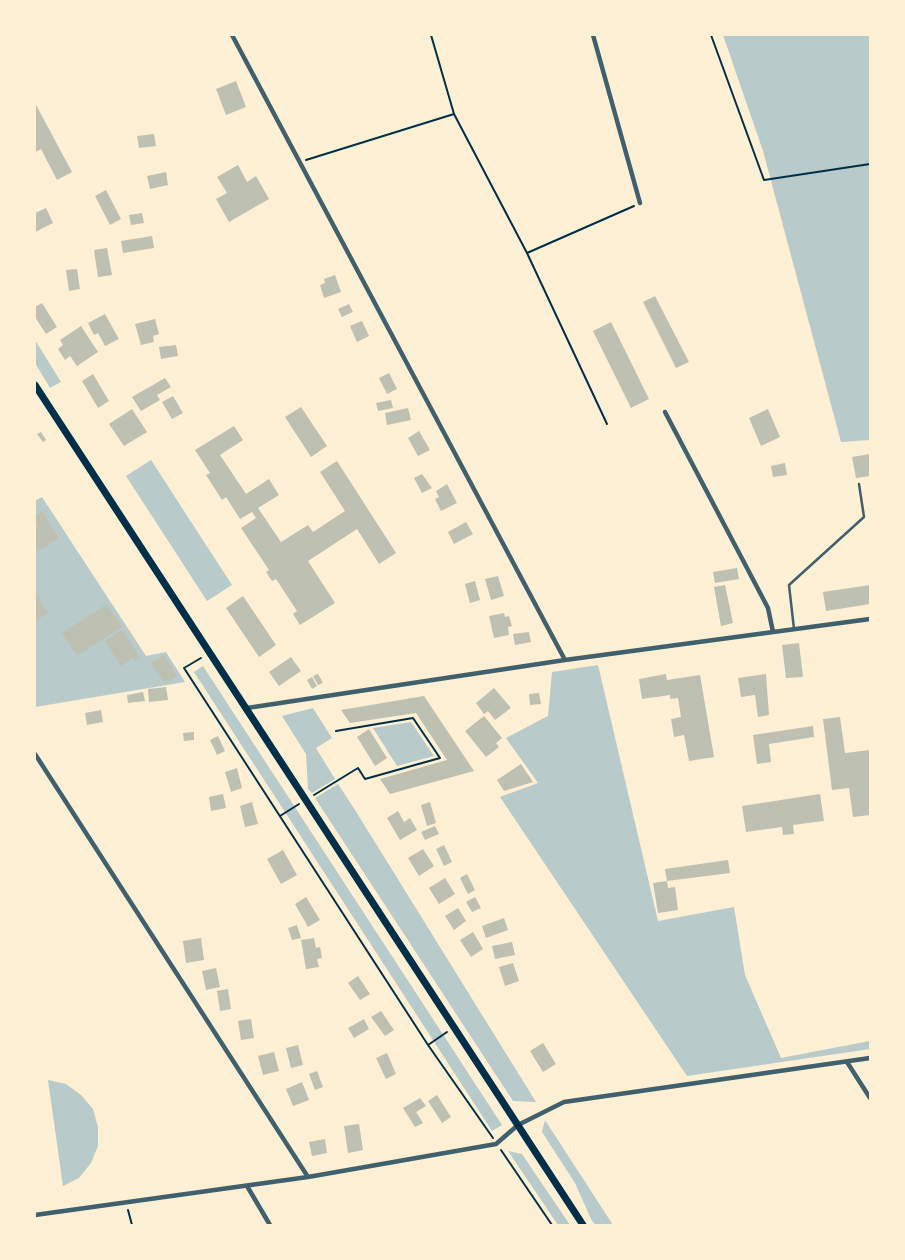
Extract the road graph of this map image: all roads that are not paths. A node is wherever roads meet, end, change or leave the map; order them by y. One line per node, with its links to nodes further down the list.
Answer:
1 (232, 35): 10 (street)
2 (593, 35): 3 (street)
3 (640, 203)
4 (35, 385): 11 (main road)
5 (665, 412): 9 (street)
6 (859, 484): 8 (lane)
7 (870, 619): 8 (street)
8 (794, 629): 9 (street)
9 (773, 632): 10 (street)
10 (565, 660): 11 (street)
11 (247, 708): 16 (main road)
12 (35, 754): 17 (street)
13 (870, 1058): 14 (street)
14 (847, 1062): 15 (street); 16 (street)
15 (870, 1098)
16 (518, 1125): 17 (street); 21 (main road)
17 (308, 1177): 18 (street)
18 (247, 1186): 19 (street); 20 (street)
19 (35, 1215)
20 (270, 1225)
21 (582, 1225)

